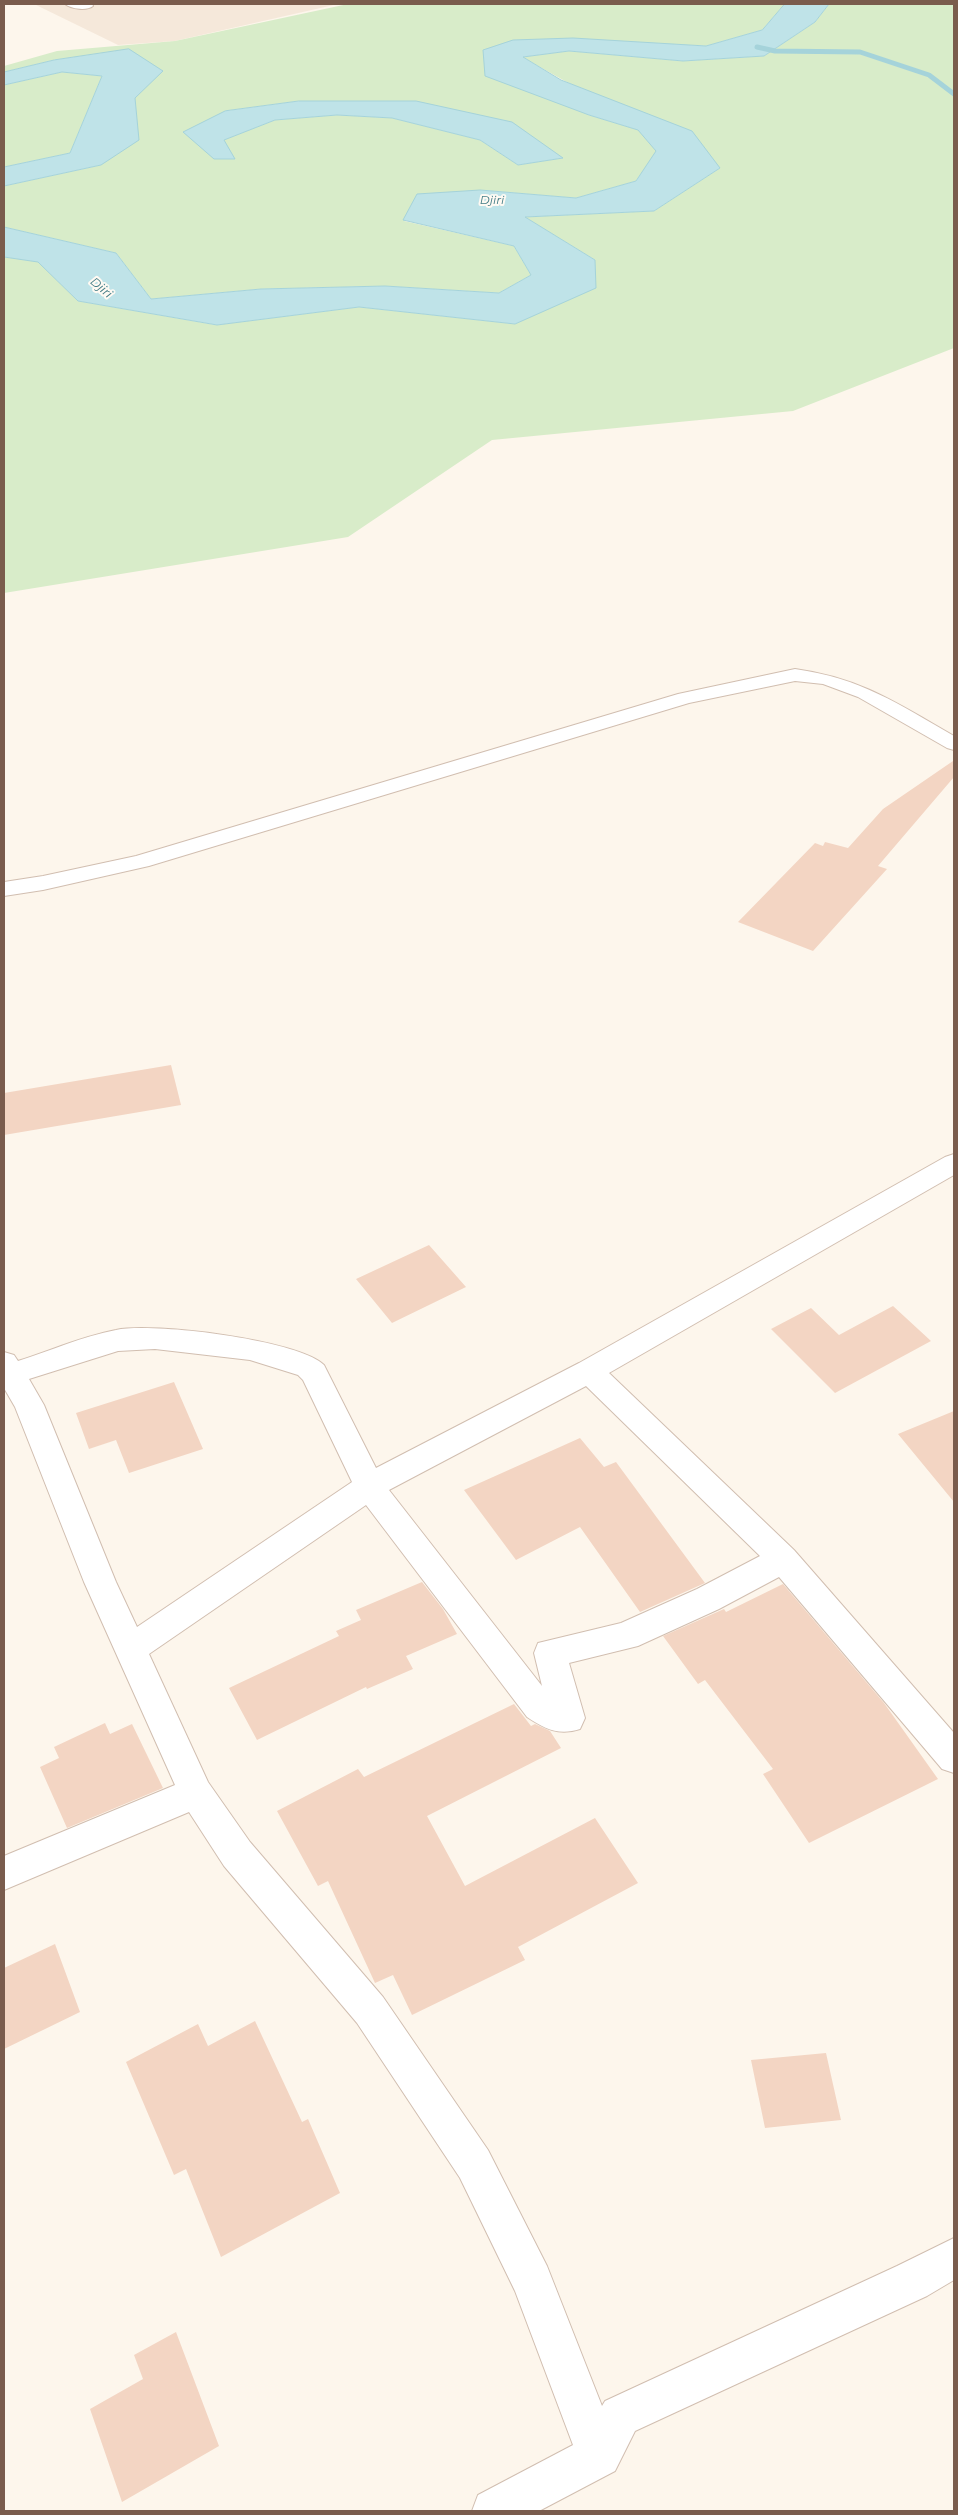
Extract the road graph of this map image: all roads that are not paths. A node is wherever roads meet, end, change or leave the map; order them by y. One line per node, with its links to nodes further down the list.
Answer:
1 (70, 4): 2 (street)
2 (88, 6)
3 (954, 744): 4 (street)
4 (4, 889)
5 (954, 1164): 7 (street)
6 (7, 1368): 8 (street); 10 (street)
7 (589, 1371): 8 (street); 9 (street)
8 (368, 1486): 9 (street); 10 (street)
9 (783, 1559): 11 (street)
10 (131, 1649): 12 (street)
11 (954, 1758)
12 (196, 1793): 13 (street); 15 (street)
13 (4, 1873)
14 (954, 2258): 15 (street)
15 (599, 2455): 16 (street)
16 (494, 2511)

